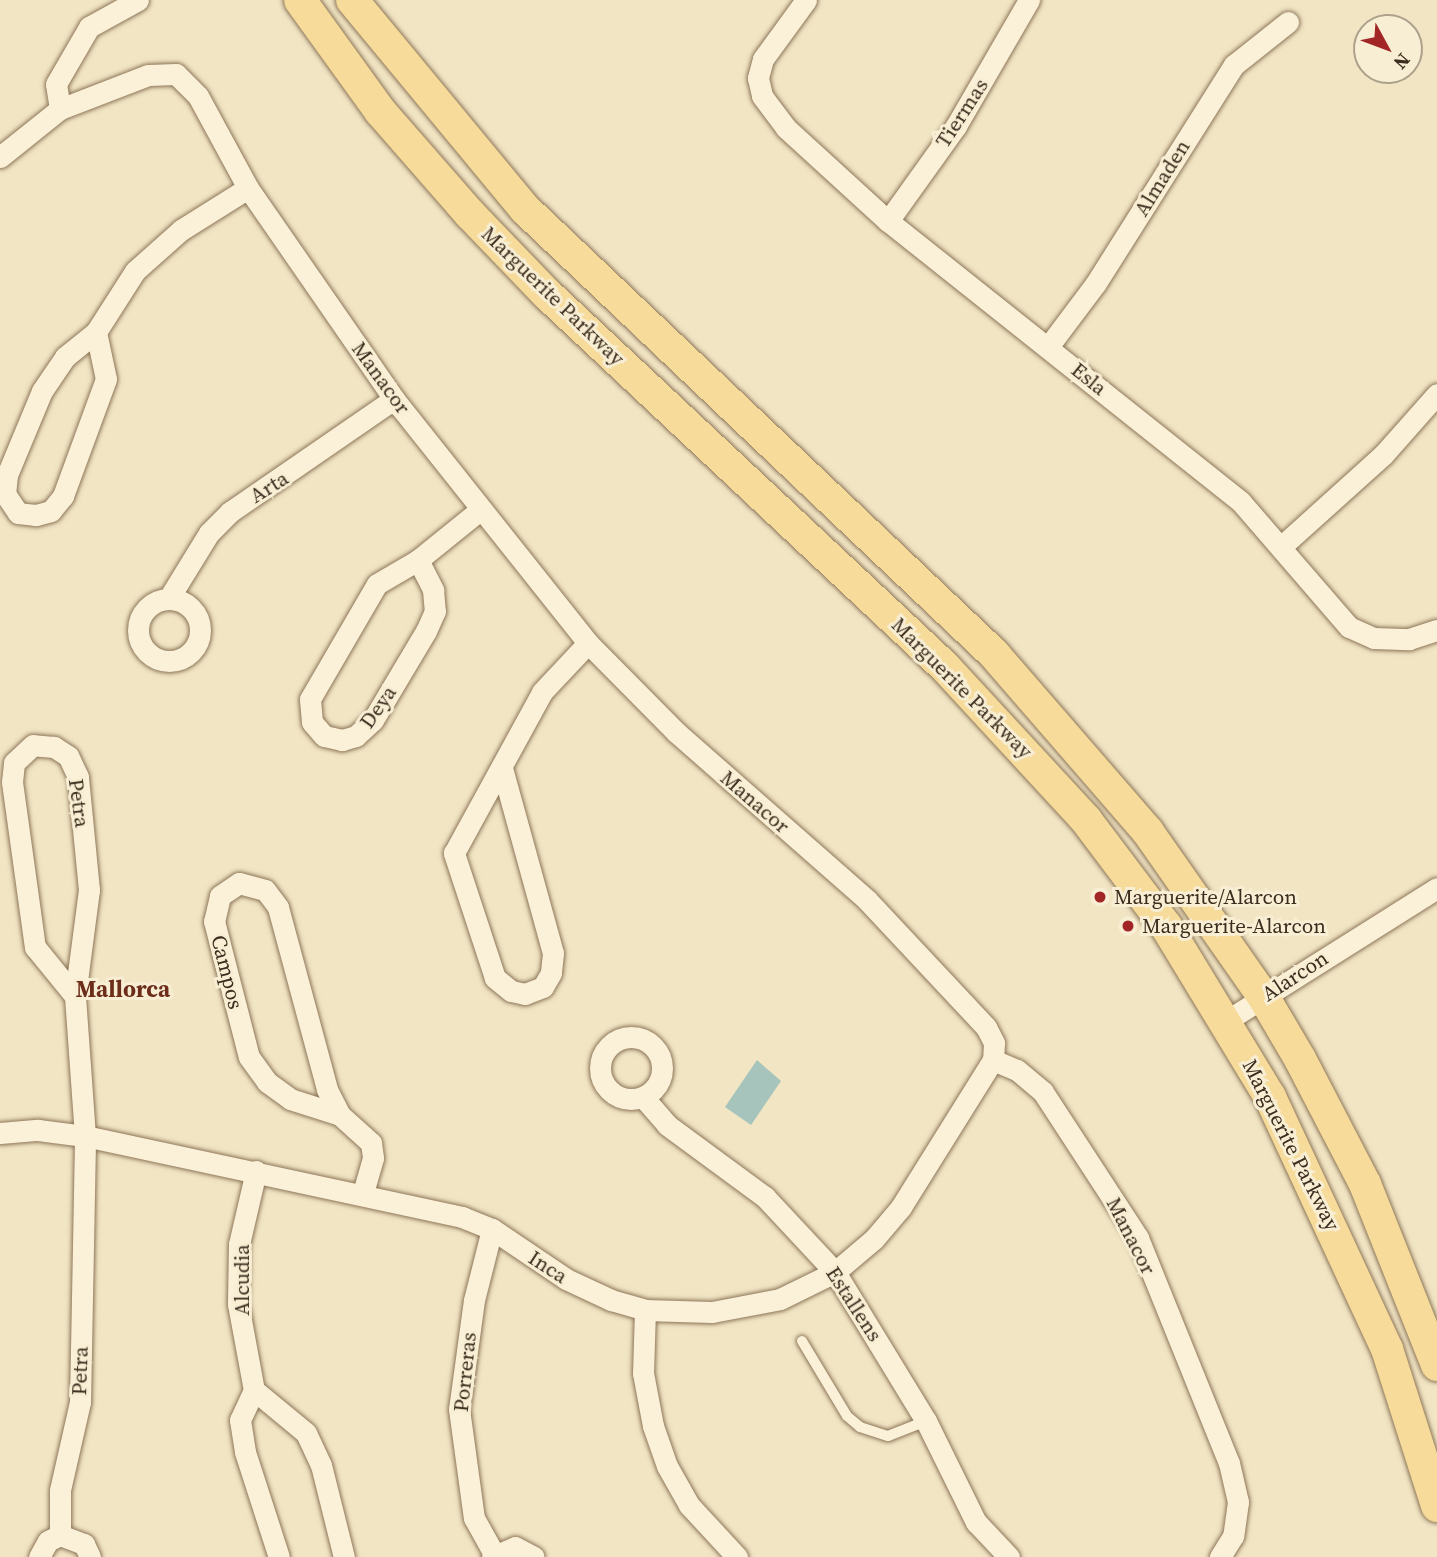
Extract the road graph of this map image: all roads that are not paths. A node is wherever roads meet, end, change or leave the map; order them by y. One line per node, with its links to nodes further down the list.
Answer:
1 (138, 0): 7 (street)
2 (300, 0): 25 (main road, Marguerite Parkway)
3 (352, 0): 24 (main road, Marguerite Parkway)
4 (806, 0): 10 (street, Esla)
5 (1029, 0): 10 (street, Tiermas)
6 (1287, 22): 12 (street, Almaden)
7 (60, 109): 8 (street); 9 (street, Manacor)
8 (0, 158)
9 (248, 188): 11 (street); 14 (street, Manacor)
10 (888, 221): 12 (street, Esla)
11 (96, 332): 11 (street)
12 (1048, 347): 16 (street, Esla)
13 (1437, 394): 16 (street)
14 (394, 398): 15 (street, Manacor); 18 (street, Arta)
15 (480, 510): 17 (street, Deya); 20 (street, Manacor)
16 (1283, 545): 19 (street, Esla)
17 (418, 561): 17 (street, Deya)
18 (169, 598)
19 (1437, 630)
20 (588, 643): 21 (street); 26 (street, Manacor)
21 (502, 768): 21 (street)
22 (1437, 888): 24 (street, Alarcon)
23 (75, 996): 23 (street, Petra); 30 (street, Petra)
24 (1263, 996): 25 (street, Alarcon); 37 (main road, Marguerite Parkway)
25 (1226, 1021): 40 (main road, Marguerite Parkway)
26 (993, 1060): 34 (street, Inca); 50 (street, Manacor)
27 (643, 1097): 34 (street, Estallens)
28 (340, 1115): 28 (street, Campos); 32 (street, Campos)
29 (0, 1133): 30 (street, Inca)
30 (85, 1136): 31 (street, Inca); 41 (street, Petra)
31 (256, 1171): 32 (street, Inca); 38 (street, Alcudia)
32 (362, 1194): 33 (street, Inca)
33 (492, 1229): 35 (street, Inca); 42 (street, Porreras)
34 (835, 1272): 35 (street, Inca); 39 (street, Estallens)
35 (645, 1310): 48 (street)
36 (802, 1341): 39 (lane)
37 (1437, 1365)
38 (254, 1390): 45 (street); 46 (street)
39 (926, 1421): 49 (street, Estallens)
40 (1437, 1506)
41 (60, 1535): 43 (street); 44 (street)
42 (493, 1555): 47 (street)
43 (39, 1557)
44 (90, 1557)
45 (279, 1557)
46 (344, 1557)
47 (534, 1557)
48 (737, 1557)
49 (1009, 1557)
50 (1220, 1557)

